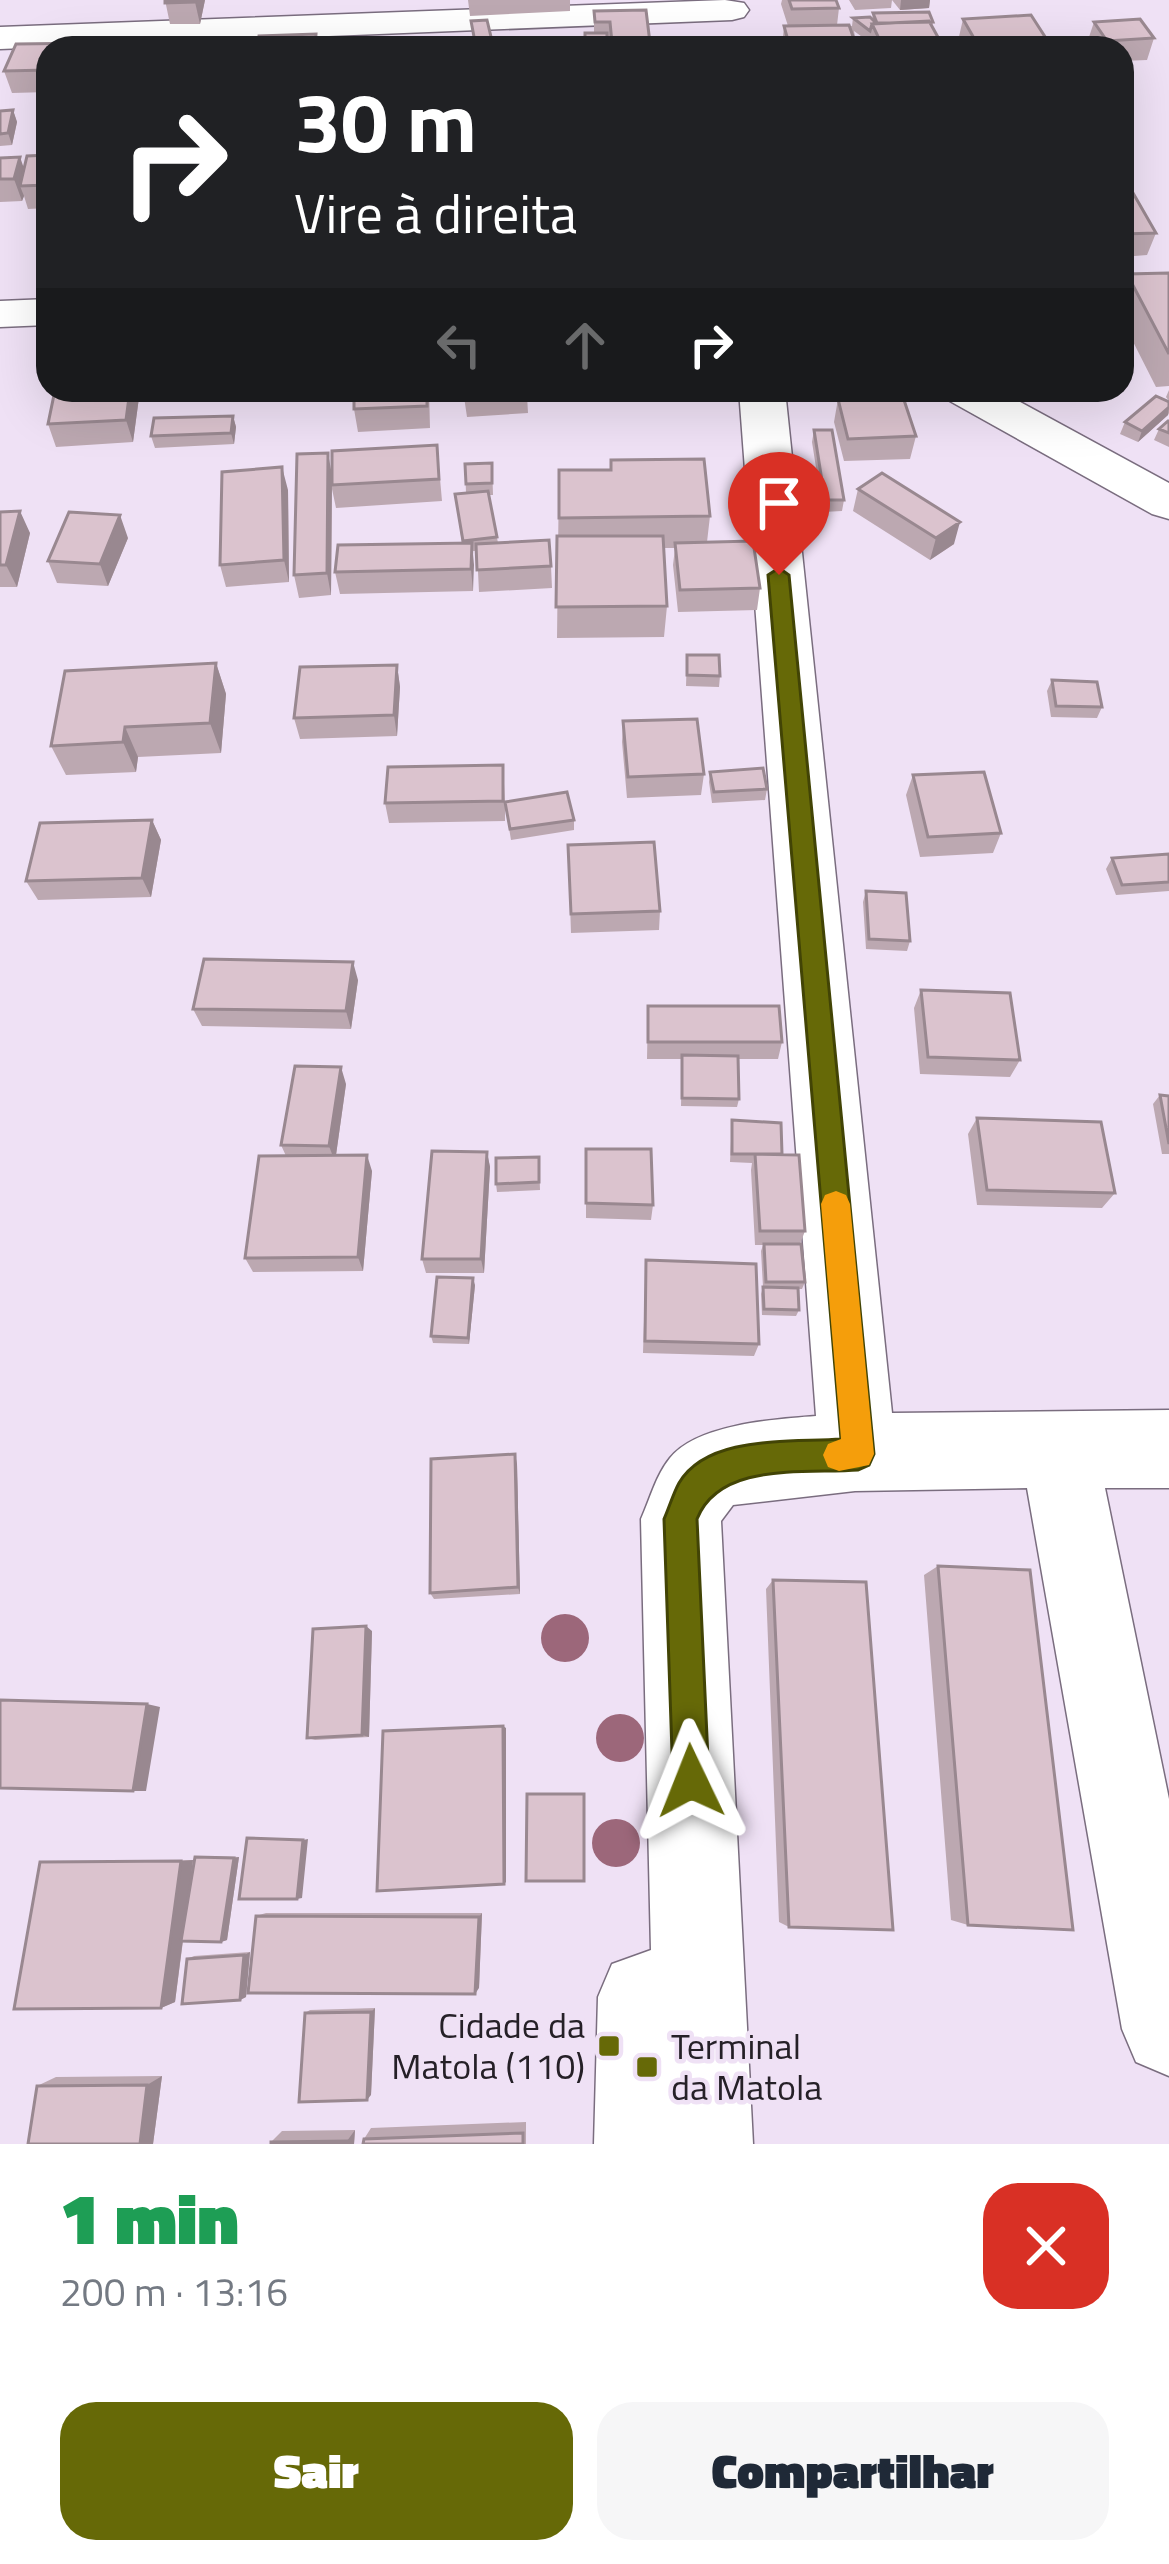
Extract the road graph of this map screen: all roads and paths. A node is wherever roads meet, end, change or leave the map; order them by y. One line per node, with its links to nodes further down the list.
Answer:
1 (732, 5): 3 (street); 4 (street)
2 (36, 36): 5 (street)
3 (44, 36)
4 (736, 36)
5 (0, 38)
6 (36, 312): 7 (street)
7 (0, 314)
8 (763, 402): 13 (street)
9 (986, 402): 10 (street)
10 (1169, 502)
11 (1169, 1449): 12 (street)
12 (1059, 1452): 13 (street); 15 (street)
13 (858, 1454): 14 (street)
14 (699, 2000): 16 (street); 17 (street)
15 (1169, 2029)
16 (643, 2144)
17 (704, 2144)

